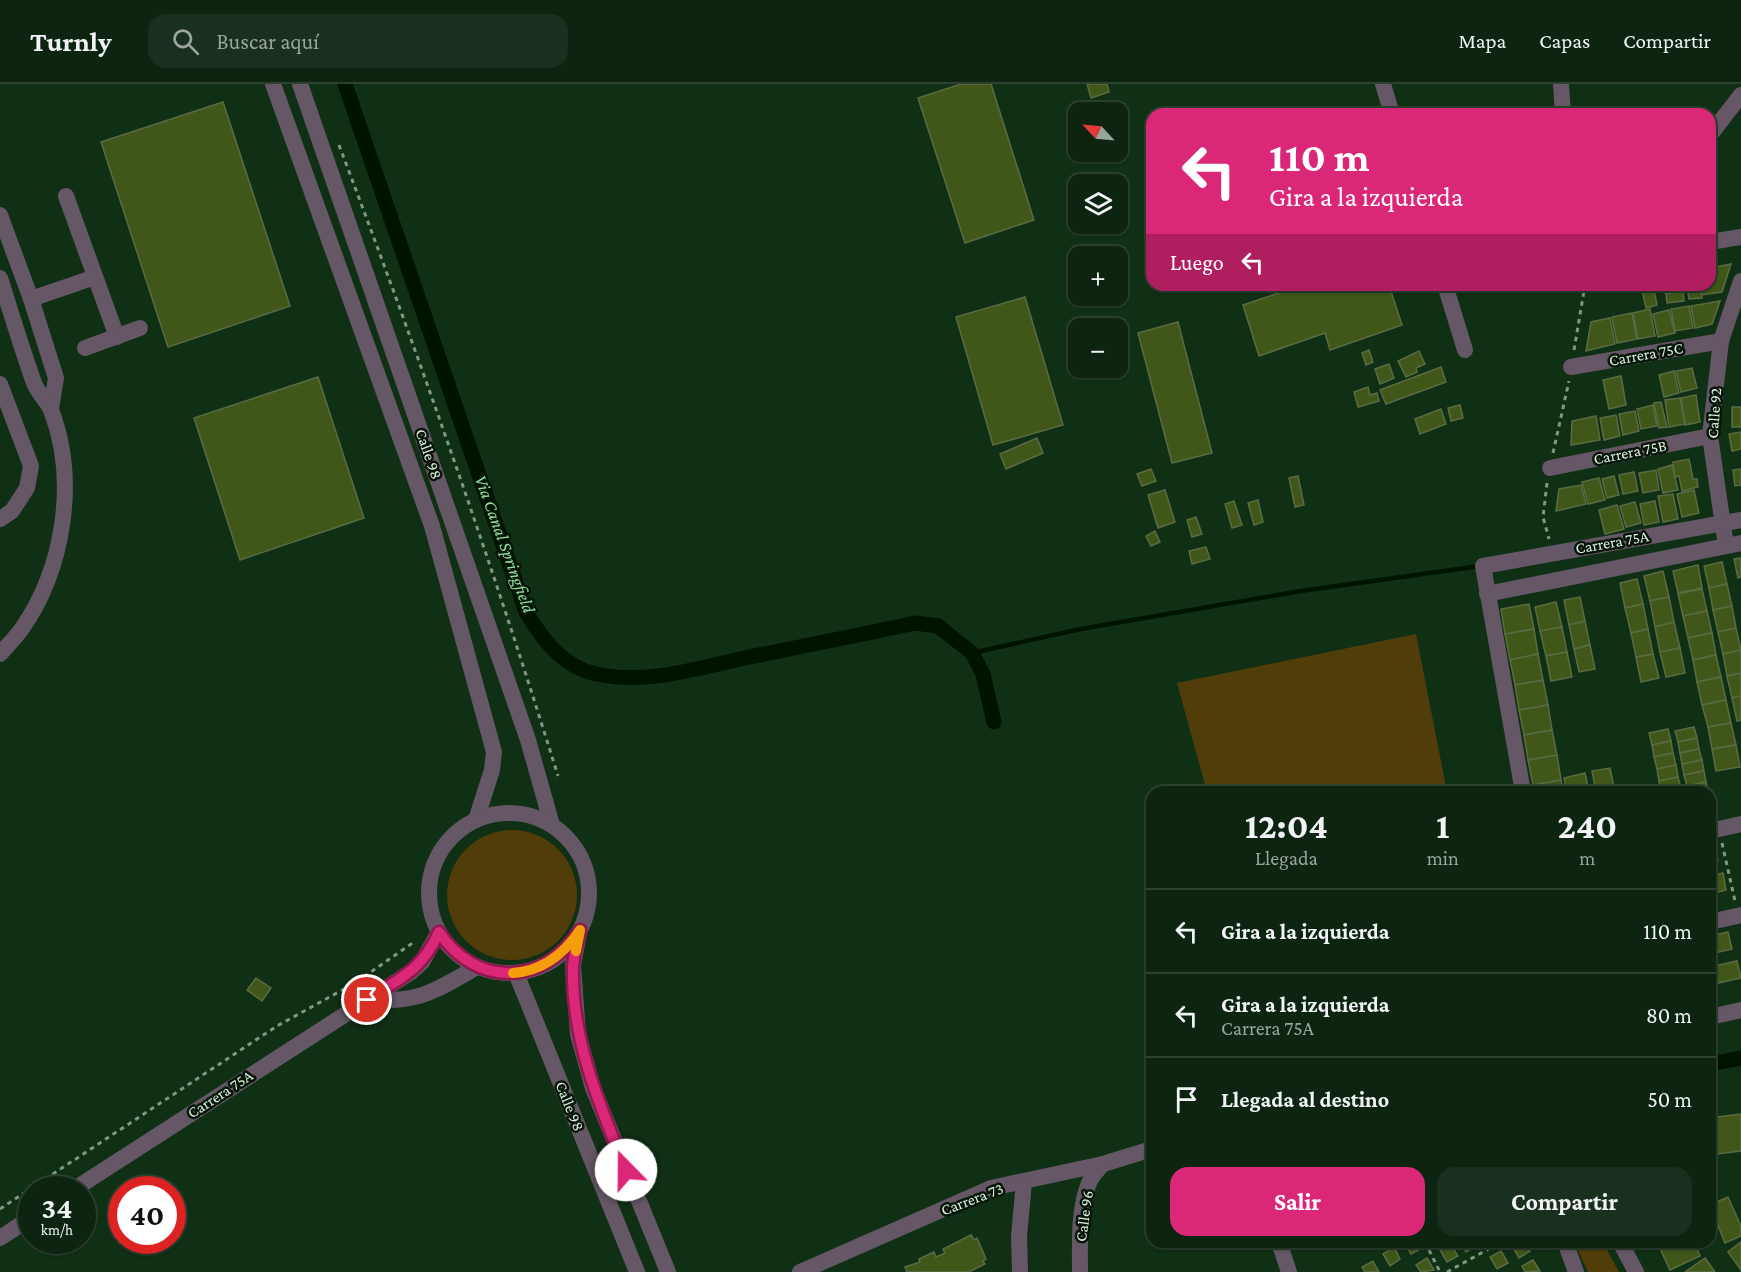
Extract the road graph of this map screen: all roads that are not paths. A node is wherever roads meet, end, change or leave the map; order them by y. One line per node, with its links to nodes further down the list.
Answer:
1 (273, 84): 35 (street, Calle 98)
2 (300, 84): 37 (street, Calle 98)
3 (1383, 84): 6 (street)
4 (1561, 84): 7 (street)
5 (1741, 95): 8 (street)
6 (1390, 108)
7 (1563, 108)
8 (1716, 127)
9 (66, 196): 13 (street)
10 (0, 217): 17 (street)
11 (1741, 237): 12 (street)
12 (1716, 241)
13 (95, 277): 17 (street); 19 (street)
14 (0, 278): 25 (street)
15 (1741, 281): 20 (street, Calle 92)
16 (1447, 291): 22 (street)
17 (31, 299): 25 (street)
18 (140, 327): 19 (street)
19 (117, 337): 21 (street)
20 (1721, 341): 23 (street, Carrera 75C); 26 (street, Calle 92)
21 (85, 348)
22 (1464, 350)
23 (1571, 367)
24 (0, 384): 28 (street)
25 (51, 409): 33 (street)
26 (1710, 436): 27 (street, Carrera 75B); 30 (street, Calle 92)
27 (1550, 468)
28 (0, 519)
29 (1741, 520): 30 (street, Carrera 75A)
30 (1724, 522): 31 (street, Calle 92); 32 (street, Carrera 75A)
31 (1734, 545): 32 (street, Carrera 75A)
32 (1487, 594): 34 (street)
33 (0, 654)
34 (1522, 786)
35 (476, 820): 37 (street); 42 (street)
36 (1741, 824): 38 (street)
37 (552, 825): 41 (street)
38 (1716, 830)
39 (1740, 916): 40 (street)
40 (1716, 921)
41 (580, 930): 44 (street); 58 (street, Calle 98)
42 (439, 932): 43 (street); 45 (street, Carrera 75A)
43 (477, 967): 44 (street); 45 (street)
44 (516, 973): 57 (street, Calle 98)
45 (367, 1000): 50 (street, Carrera 75A)
46 (1741, 1010): 47 (street)
47 (1716, 1016)
48 (1146, 1151): 49 (street, Carrera 73)
49 (1103, 1164): 51 (street, Carrera 73); 61 (street, Calle 96)
50 (96, 1176)
51 (1024, 1182): 59 (street, Carrera 73); 60 (street)
52 (18, 1226): 53 (street)
53 (0, 1238)
54 (1281, 1248): 62 (street)
55 (1567, 1248): 63 (street)
56 (1623, 1248): 64 (street)
57 (637, 1272)
58 (668, 1272)
59 (800, 1272)
60 (1020, 1272)
61 (1080, 1272)
62 (1289, 1272)
63 (1576, 1272)
64 (1636, 1272)

